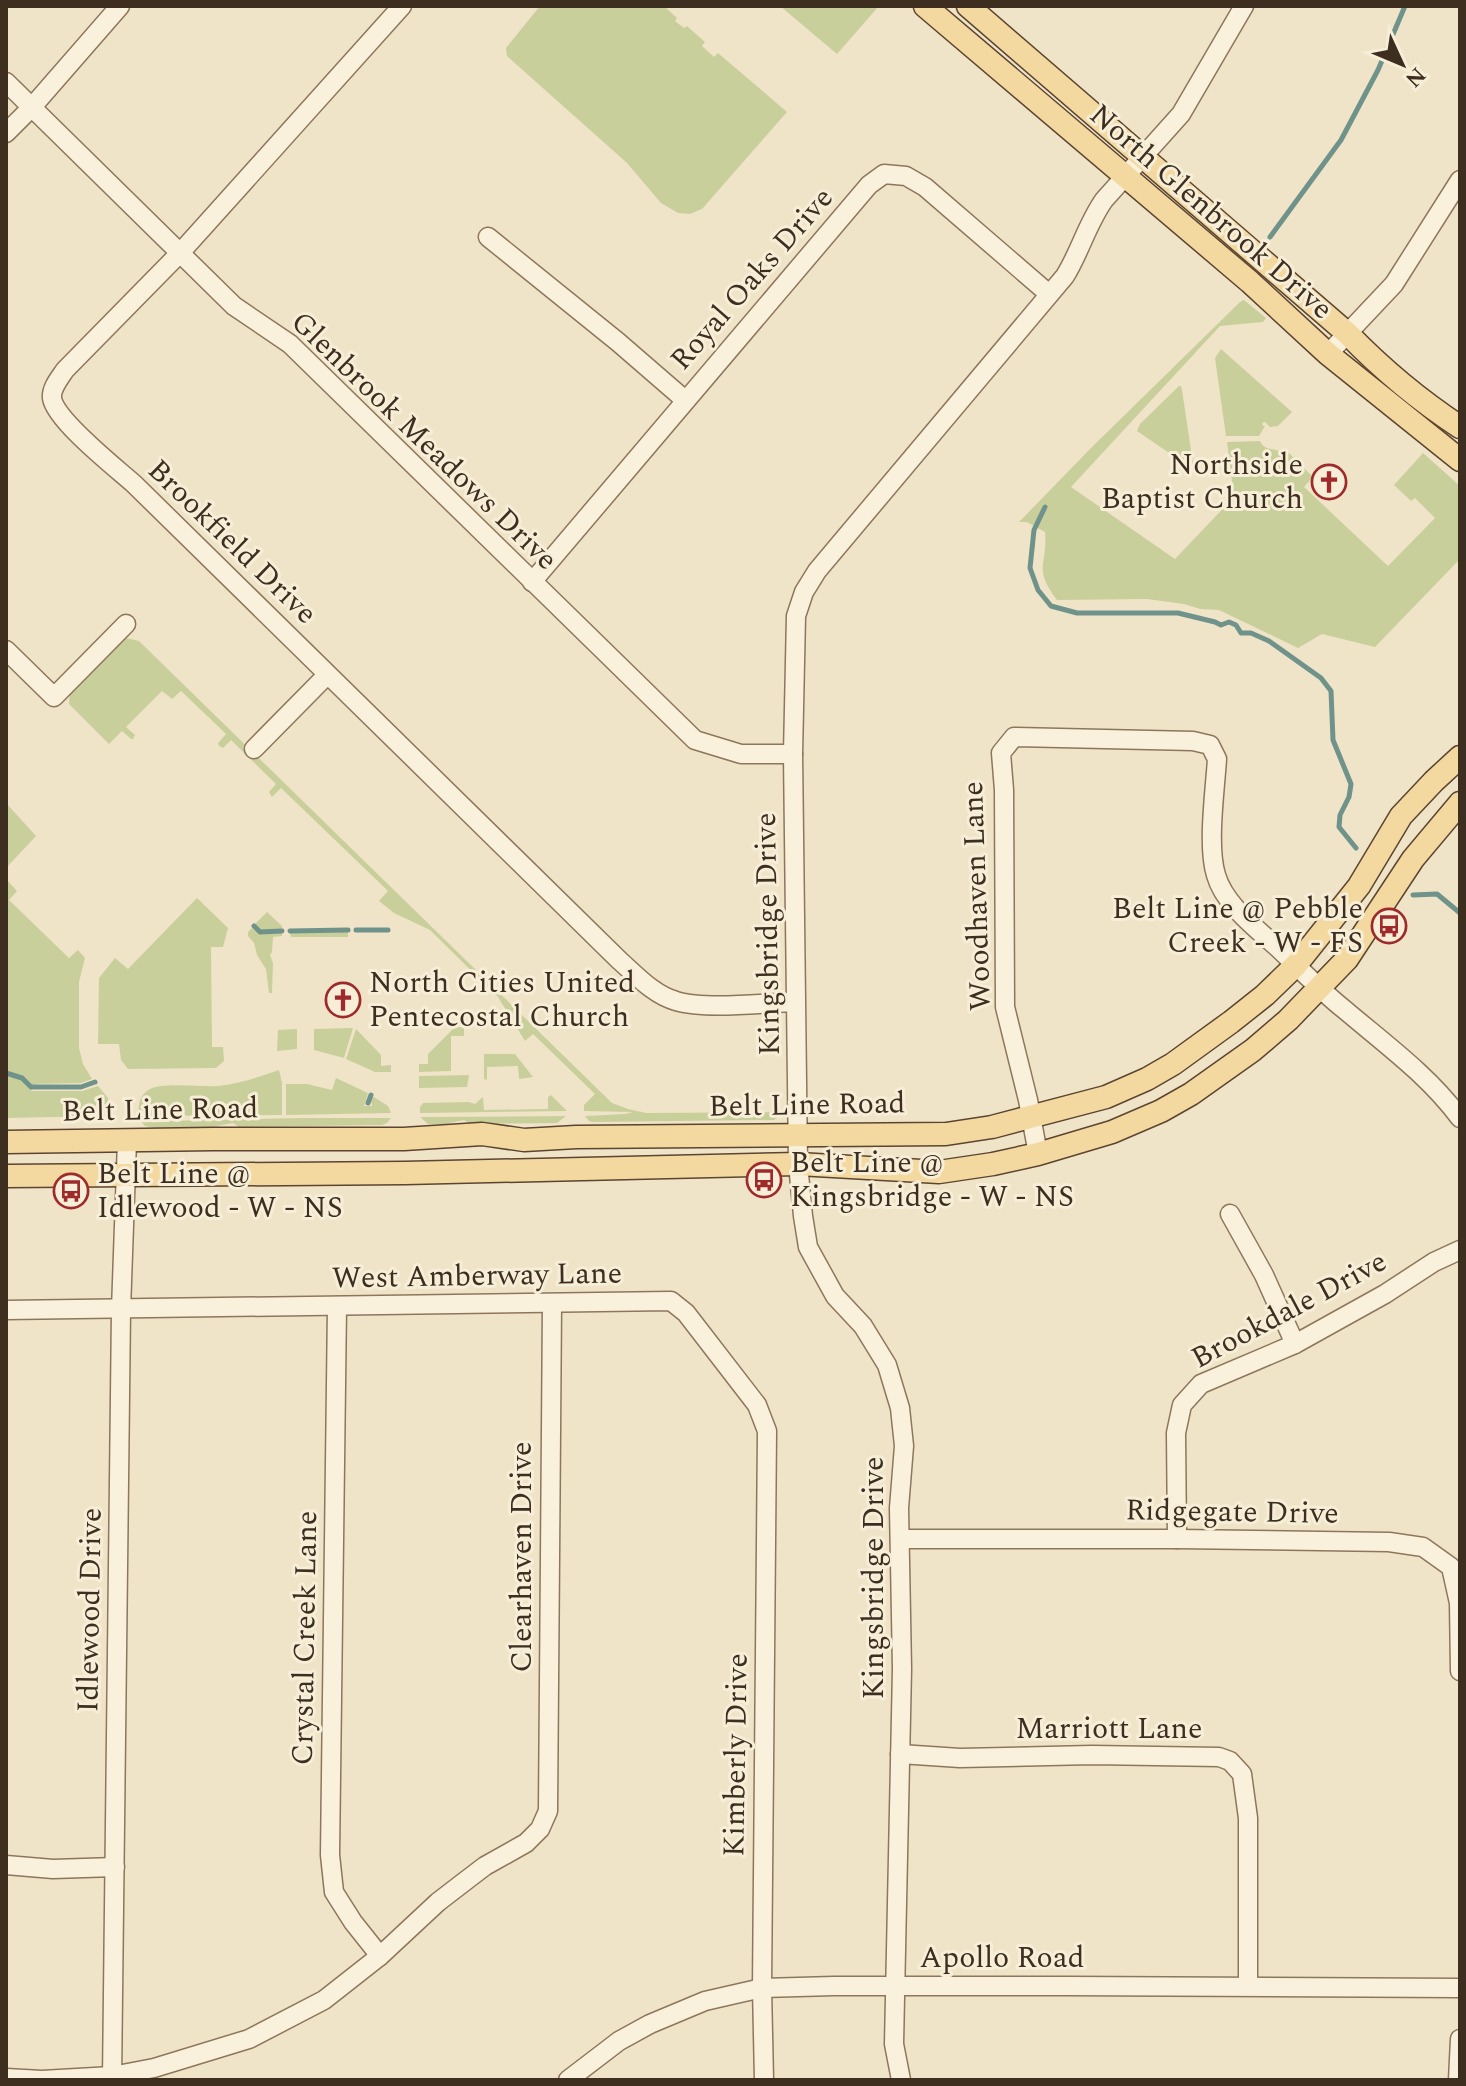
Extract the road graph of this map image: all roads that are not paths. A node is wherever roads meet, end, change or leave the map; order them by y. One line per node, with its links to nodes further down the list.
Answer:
1 (120, 6): 7 (street)
2 (402, 6): 13 (street, Brookfield Drive)
3 (968, 6): 9 (main road, North Glenbrook Drive)
4 (1244, 6): 9 (street, Kingsbridge Drive)
5 (936, 9): 10 (main road, North Glenbrook Drive)
6 (6, 82): 7 (street, Glenbrook Meadows Drive)
7 (32, 107): 8 (street); 13 (street, Glenbrook Meadows Drive)
8 (6, 133)
9 (1143, 157): 10 (street, Kingsbridge Drive); 15 (main road, North Glenbrook Drive)
10 (1126, 177): 14 (street, Kingsbridge Drive); 16 (main road, North Glenbrook Drive)
11 (1460, 180): 15 (street)
12 (488, 237): 17 (street)
13 (180, 253): 20 (street, Glenbrook Meadows Drive); 23 (street, Brookfield Drive)
14 (1049, 294): 17 (street, Royal Oaks Drive); 25 (street, Kingsbridge Drive)
15 (1348, 334): 16 (street); 18 (main road, North Glenbrook Drive)
16 (1328, 354): 19 (main road, North Glenbrook Drive)
17 (685, 400): 20 (street, Royal Oaks Drive)
18 (1460, 427)
19 (1460, 460)
20 (532, 582): 25 (street, Glenbrook Meadows Drive)
21 (126, 624): 22 (street)
22 (6, 650)
23 (327, 675): 24 (street); 30 (street, Brookfield Drive)
24 (254, 749)
25 (793, 754): 30 (street, Kingsbridge Drive)
26 (1460, 757): 28 (main road, Belt Line Road)
27 (1460, 803): 29 (main road, Belt Line Road)
28 (1296, 965): 29 (street); 31 (main road, Belt Line Road); 31 (street, Woodhaven Lane)
29 (1320, 988): 32 (street); 37 (main road, Belt Line Road)
30 (795, 1002): 33 (street, Kingsbridge Drive)
31 (1032, 1118): 33 (main road, Belt Line Road); 37 (street, Woodhaven Lane)
32 (1460, 1118)
33 (798, 1135): 34 (main road, Belt Line Road); 38 (street, Kingsbridge Drive)
34 (404, 1139): 35 (main road, Belt Line Road); 39 (main road)
35 (127, 1141): 36 (main road, Belt Line Road); 40 (street, Idlewood Drive)
36 (6, 1142)
37 (1038, 1154): 38 (main road, Belt Line Road)
38 (798, 1164): 39 (main road, Belt Line Road); 50 (street, Kingsbridge Drive)
39 (405, 1173): 40 (main road, Belt Line Road)
40 (127, 1174): 41 (main road, Belt Line Road); 47 (street, Idlewood Drive)
41 (6, 1176)
42 (1230, 1214): 48 (street)
43 (1460, 1250): 48 (street, Brookdale Drive)
44 (552, 1304): 45 (street, West Amberway Lane); 49 (street, West Amberway Lane); 56 (street, Clearhaven Drive)
45 (337, 1306): 47 (street, West Amberway Lane); 56 (street, Crystal Creek Lane)
46 (6, 1310): 47 (street, West Amberway Lane)
47 (121, 1310): 55 (street, Idlewood Drive)
48 (1295, 1344): 51 (street, Brookdale Drive)
49 (767, 1431): 59 (street, Kimberly Drive)
50 (900, 1539): 51 (street, Ridgegate Drive); 53 (street, Kingsbridge Drive)
51 (1177, 1539): 52 (street, Ridgegate Drive)
52 (1460, 1671)
53 (900, 1754): 57 (street, Marriott Lane); 58 (street, Kingsbridge Drive)
54 (6, 1865): 55 (street)
55 (115, 1867): 63 (street, Idlewood Drive)
56 (380, 1956): 63 (street)
57 (1248, 1986): 58 (street, Apollo Road); 60 (street, Apollo Road)
58 (896, 1987): 59 (street, Apollo Road); 66 (street, Kingsbridge Drive)
59 (762, 1988): 64 (street, Apollo Road); 65 (street, Kimberly Drive)
60 (1460, 1988)
61 (1460, 2039): 67 (street)
62 (6, 2078): 63 (street)
63 (112, 2078)
64 (568, 2080)
65 (764, 2080)
66 (901, 2080)
67 (1458, 2080)

